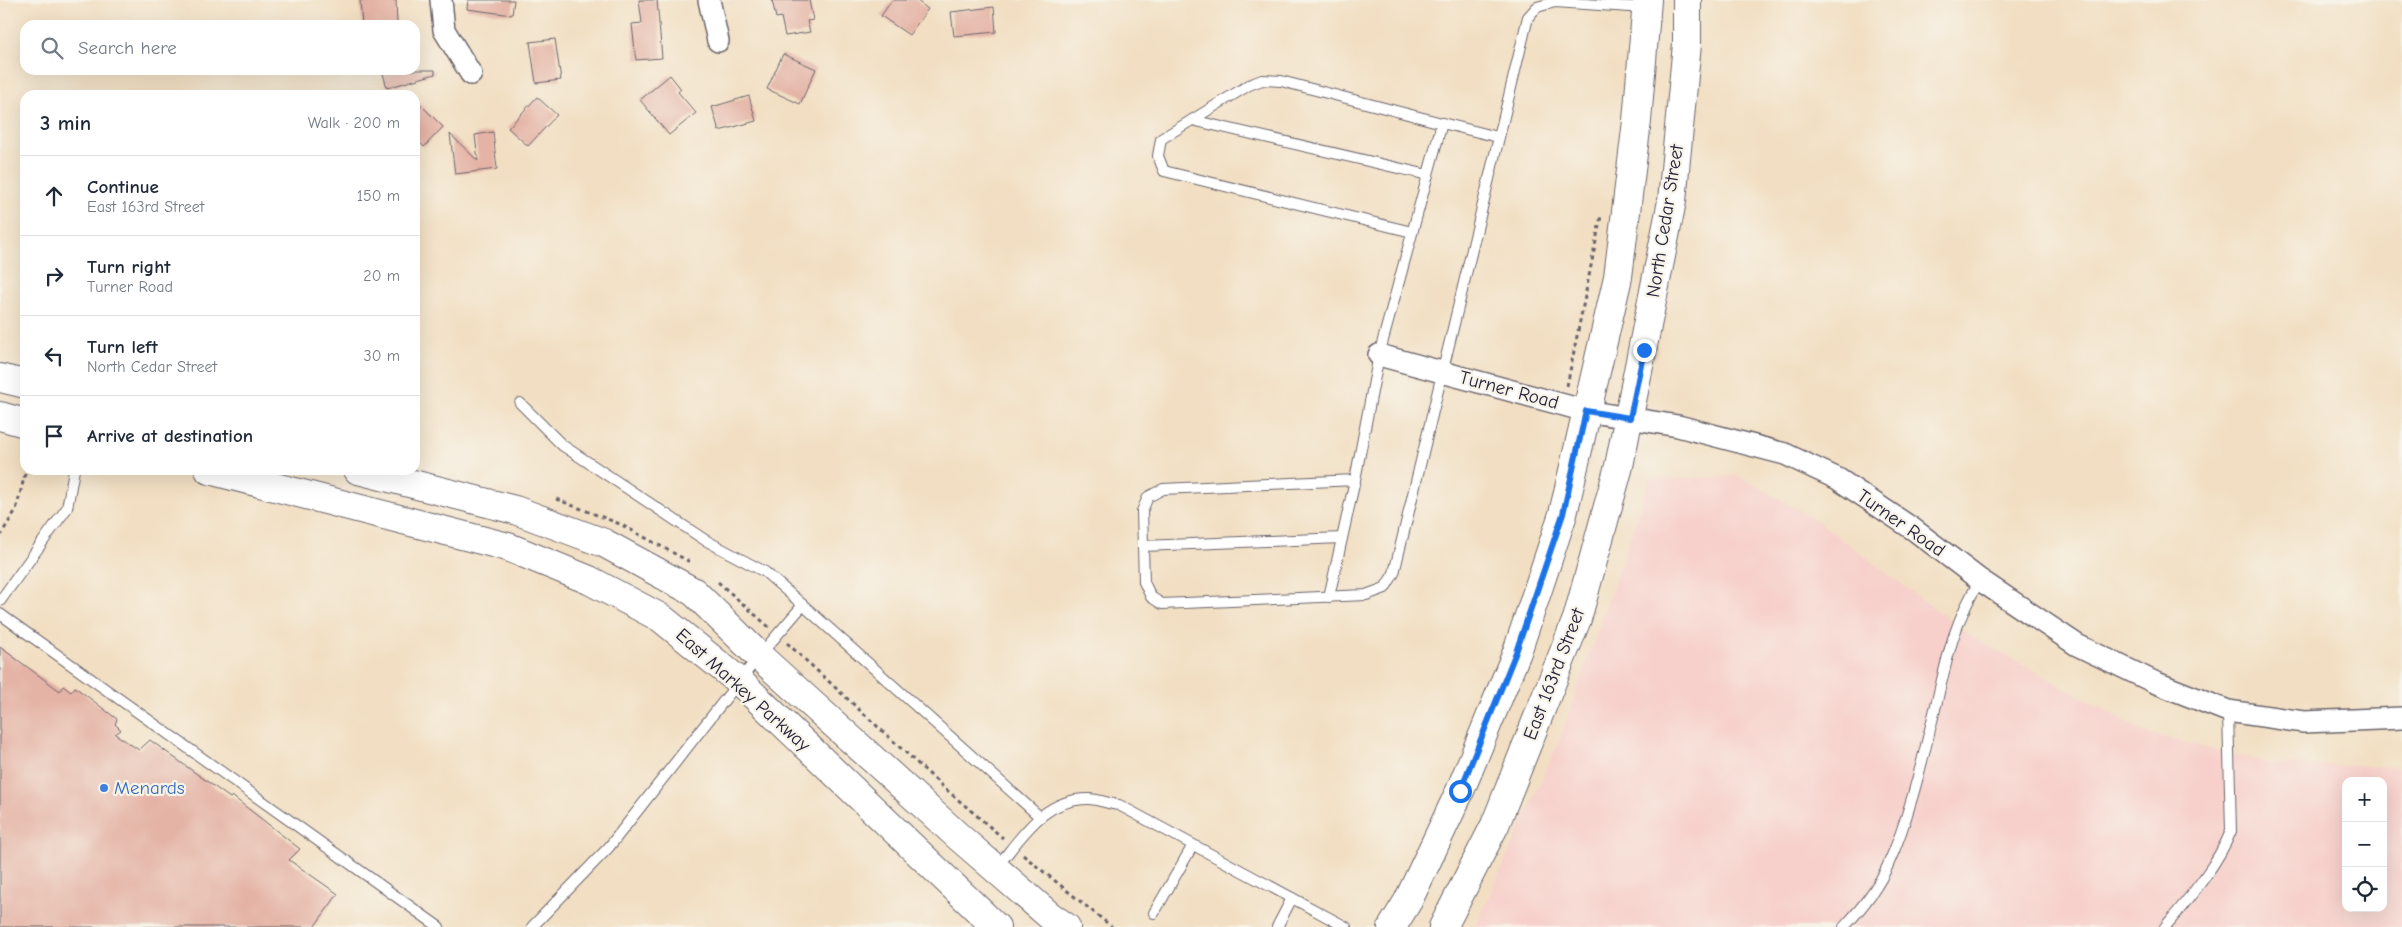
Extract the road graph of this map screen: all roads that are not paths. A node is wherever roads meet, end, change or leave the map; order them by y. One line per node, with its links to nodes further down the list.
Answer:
1 (441, 0): 6 (street)
2 (709, 0): 5 (street)
3 (1688, 0): 18 (main road, North Cedar Street)
4 (1646, 4): 9 (lane); 17 (main road, North Cedar Street)
5 (718, 41)
6 (471, 74)
7 (1192, 120): 8 (lane); 10 (lane); 11 (lane)
8 (1442, 124): 9 (lane); 10 (lane)
9 (1498, 137): 13 (lane)
10 (1428, 175): 11 (lane)
11 (1412, 232): 12 (lane)
12 (1379, 355): 13 (street, Turner Road); 24 (lane)
13 (1442, 372): 17 (street, Turner Road); 28 (lane)
14 (0, 378): 15 (main road)
15 (20, 383)
16 (520, 403): 30 (lane)
17 (1579, 407): 18 (street, Turner Road); 41 (main road)
18 (1631, 414): 27 (street, Turner Road); 42 (main road, East 163rd Street)
19 (0, 416): 20 (main road)
20 (20, 422)
21 (73, 475): 29 (lane)
22 (228, 475): 33 (main road, East Markey Parkway)
23 (378, 475): 32 (main road, East Markey Parkway)
24 (1355, 480): 25 (lane); 26 (lane)
25 (1342, 538): 26 (lane); 28 (lane)
26 (1143, 546): 28 (lane)
27 (1980, 580): 34 (street, Turner Road); 49 (lane)
28 (1329, 597)
29 (0, 601)
30 (803, 605): 32 (lane); 36 (lane)
31 (0, 614): 43 (lane)
32 (760, 656): 33 (lane); 38 (main road, East Markey Parkway)
33 (740, 682): 44 (lane); 45 (main road, East Markey Parkway)
34 (2228, 711): 35 (street, Turner Road); 50 (lane)
35 (2402, 718)
36 (1040, 817): 37 (lane); 38 (lane)
37 (1193, 845): 39 (lane); 40 (lane)
38 (995, 869): 46 (main road, East Markey Parkway)
39 (1292, 898): 47 (lane); 48 (lane)
40 (1154, 913)
41 (1392, 922)
42 (1444, 926)
43 (439, 927)
44 (532, 927)
45 (996, 927)
46 (1066, 927)
47 (1277, 927)
48 (1346, 927)
49 (1844, 927)
50 (2165, 927)

